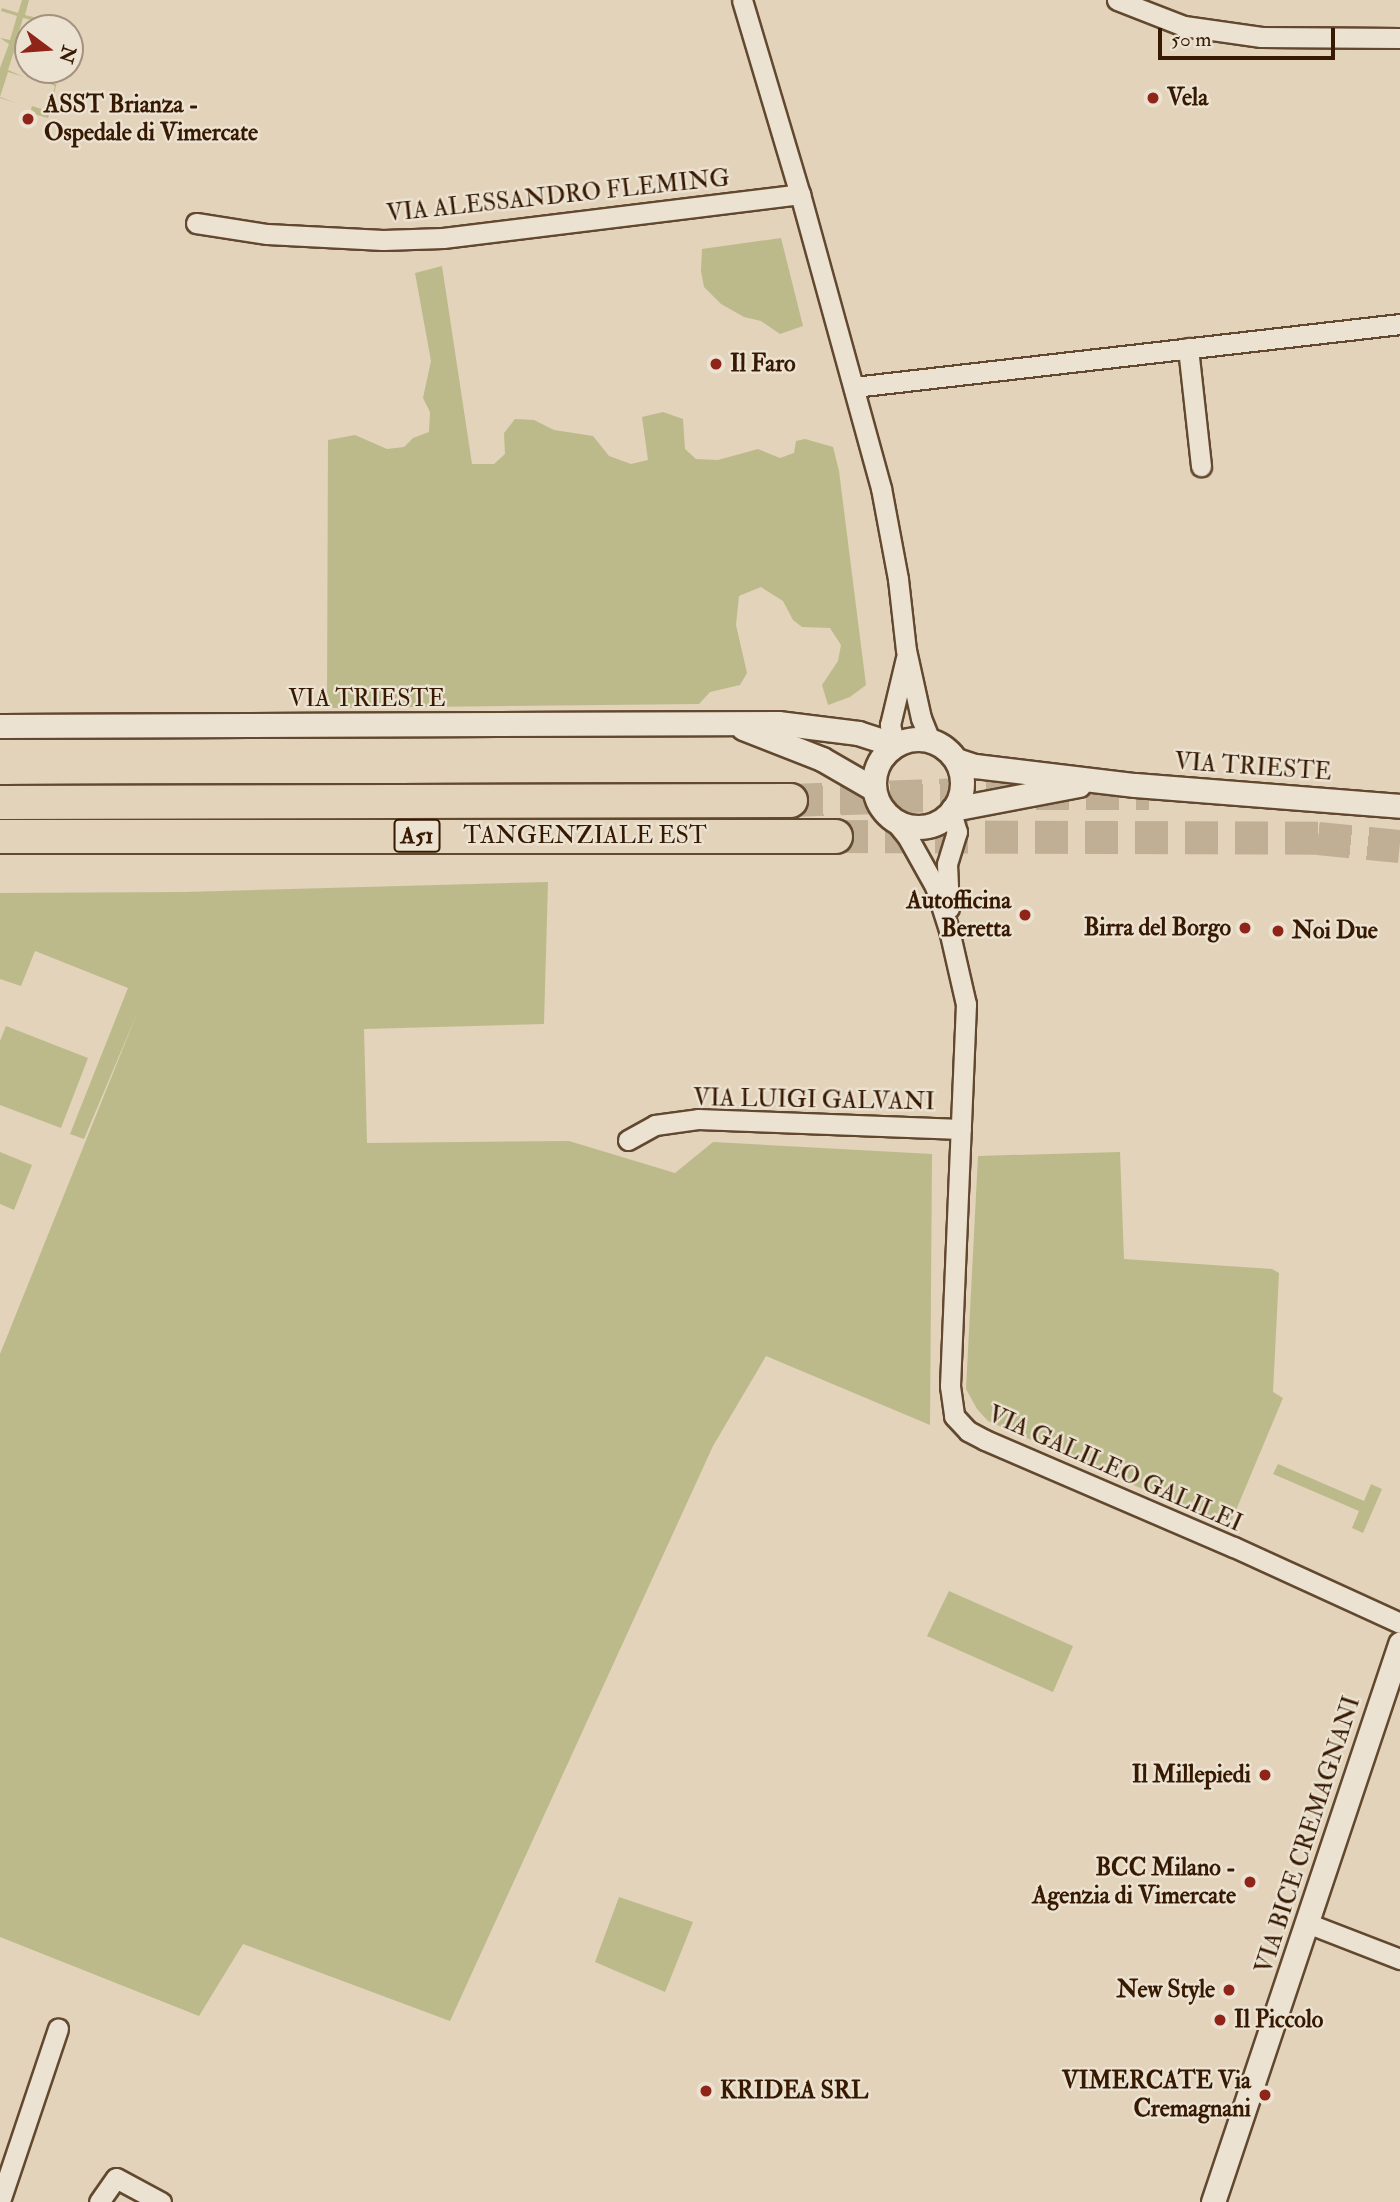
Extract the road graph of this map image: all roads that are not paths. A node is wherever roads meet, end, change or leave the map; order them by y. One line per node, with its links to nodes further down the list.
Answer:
1 (742, 0): 4 (street)
2 (1117, 0): 3 (street)
3 (1400, 38)
4 (800, 194): 5 (street, VIA ALESSANDRO FLEMING); 8 (street)
5 (196, 223)
6 (1400, 324): 7 (street)
7 (1188, 348): 8 (street); 9 (street)
8 (855, 387): 10 (street)
9 (1201, 466)
10 (906, 650): 13 (street); 14 (street)
11 (734, 725): 12 (street, VIA TRIESTE); 14 (street, VIA TRIESTE); 17 (street, VIA TRIESTE)
12 (0, 726)
13 (930, 740): 14 (street, VIA TRIESTE); 15 (street, VIA TRIESTE)
14 (895, 745): 17 (street)
15 (956, 760): 16 (street, VIA TRIESTE); 21 (street)
16 (1102, 781): 20 (street, VIA TRIESTE); 21 (street, VIA TRIESTE)
17 (874, 789): 22 (street, VIA TRIESTE)
18 (790, 800): 19 (highway, TANGENZIALE EST / A51)
19 (0, 802)
20 (1400, 806)
21 (952, 810): 22 (street, VIA TRIESTE); 25 (street, VIA GALILEO GALILEI)
22 (893, 819): 25 (street, VIA GALILEO GALILEI)
23 (0, 836): 24 (highway, TANGENZIALE EST / A51)
24 (835, 836)
25 (950, 930): 26 (street, VIA GALILEO GALILEI)
26 (961, 1129): 27 (street, VIA LUIGI GALVANI); 28 (street, VIA GALILEO GALILEI)
27 (628, 1140)
28 (1400, 1623)
29 (1400, 1644): 30 (street, VIA BICE CREMAGNANI)
30 (1307, 1923): 31 (street); 36 (street, VIA BICE CREMAGNANI)
31 (1400, 1959)
32 (58, 2029): 33 (street)
33 (0, 2201)
34 (99, 2202): 35 (street)
35 (161, 2202)
36 (1213, 2202)

